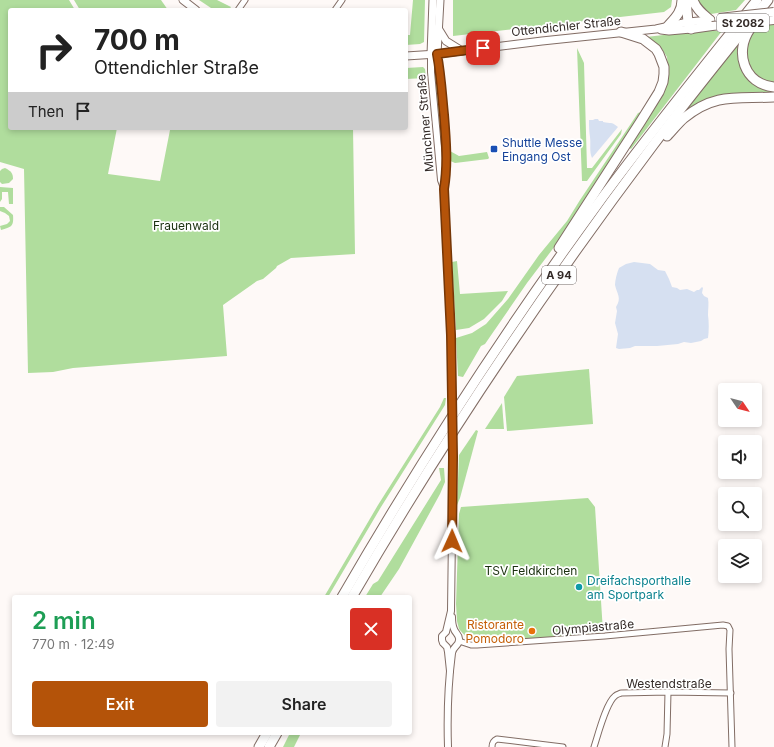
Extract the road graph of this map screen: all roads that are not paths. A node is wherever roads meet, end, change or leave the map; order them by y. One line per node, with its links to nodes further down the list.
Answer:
1 (183, 0): 10 (main road)
2 (433, 0): 22 (main road)
3 (440, 0): 18 (main road)
4 (682, 0): 17 (highway)
5 (686, 0): 16 (highway)
6 (693, 0): 15 (highway)
7 (751, 0): 13 (highway)
8 (757, 0): 13 (highway, A 94)
9 (768, 0): 11 (highway, A 94)
10 (193, 8)
11 (760, 9): 24 (highway); 26 (highway, A 94)
12 (774, 12): 15 (main road, Ottendichler Straße / St 2082, bridge)
13 (741, 19): 27 (highway, A 94)
14 (774, 20): 15 (main road, Ottendichler Straße / St 2082, bridge)
15 (711, 23): 16 (main road, Ottendichler Straße / St 2082)
16 (690, 25): 17 (main road, Ottendichler Straße / St 2082); 19 (main road, Ottendichler Straße / St 2082)
17 (668, 26): 19 (main road, Ottendichler Straße / St 2082)
18 (438, 28): 21 (main road); 22 (main road)
19 (656, 29): 20 (main road, Ottendichler Straße / St 2082)
20 (621, 32): 21 (main road, Ottendichler Straße / St 2082); 27 (highway)
21 (462, 51): 22 (main road, Ottendichler Straße / St 2082)
22 (434, 54): 23 (main road, Ottendichler Straße); 30 (street, Münchner Straße, bridge)
23 (408, 56)
24 (774, 86)
25 (774, 97): 26 (highway)
26 (654, 144): 29 (highway, A 94)
27 (546, 277): 28 (highway, A 94)
28 (343, 595)
29 (353, 595)
30 (451, 611): 31 (street, Münchner Straße); 32 (street, Münchner Straße)
31 (446, 632): 32 (street); 34 (street, Münchner Straße)
32 (455, 632): 33 (street, Münchner Straße)
33 (459, 641): 35 (street); 38 (street, Olympiastraße)
34 (447, 647): 35 (street); 36 (street, Münchner Straße)
35 (454, 647): 36 (street, Münchner Straße)
36 (450, 671): 43 (street, Münchner Straße)
37 (668, 692): 38 (street, Westendstraße); 46 (street, Westendstraße); 47 (street)
38 (731, 693): 48 (street)
39 (266, 735): 41 (highway)
40 (276, 735): 42 (highway)
41 (259, 747)
42 (269, 747)
43 (448, 747)
44 (492, 747): 45 (street)
45 (563, 747)
46 (594, 747)
47 (665, 747)
48 (732, 747)

